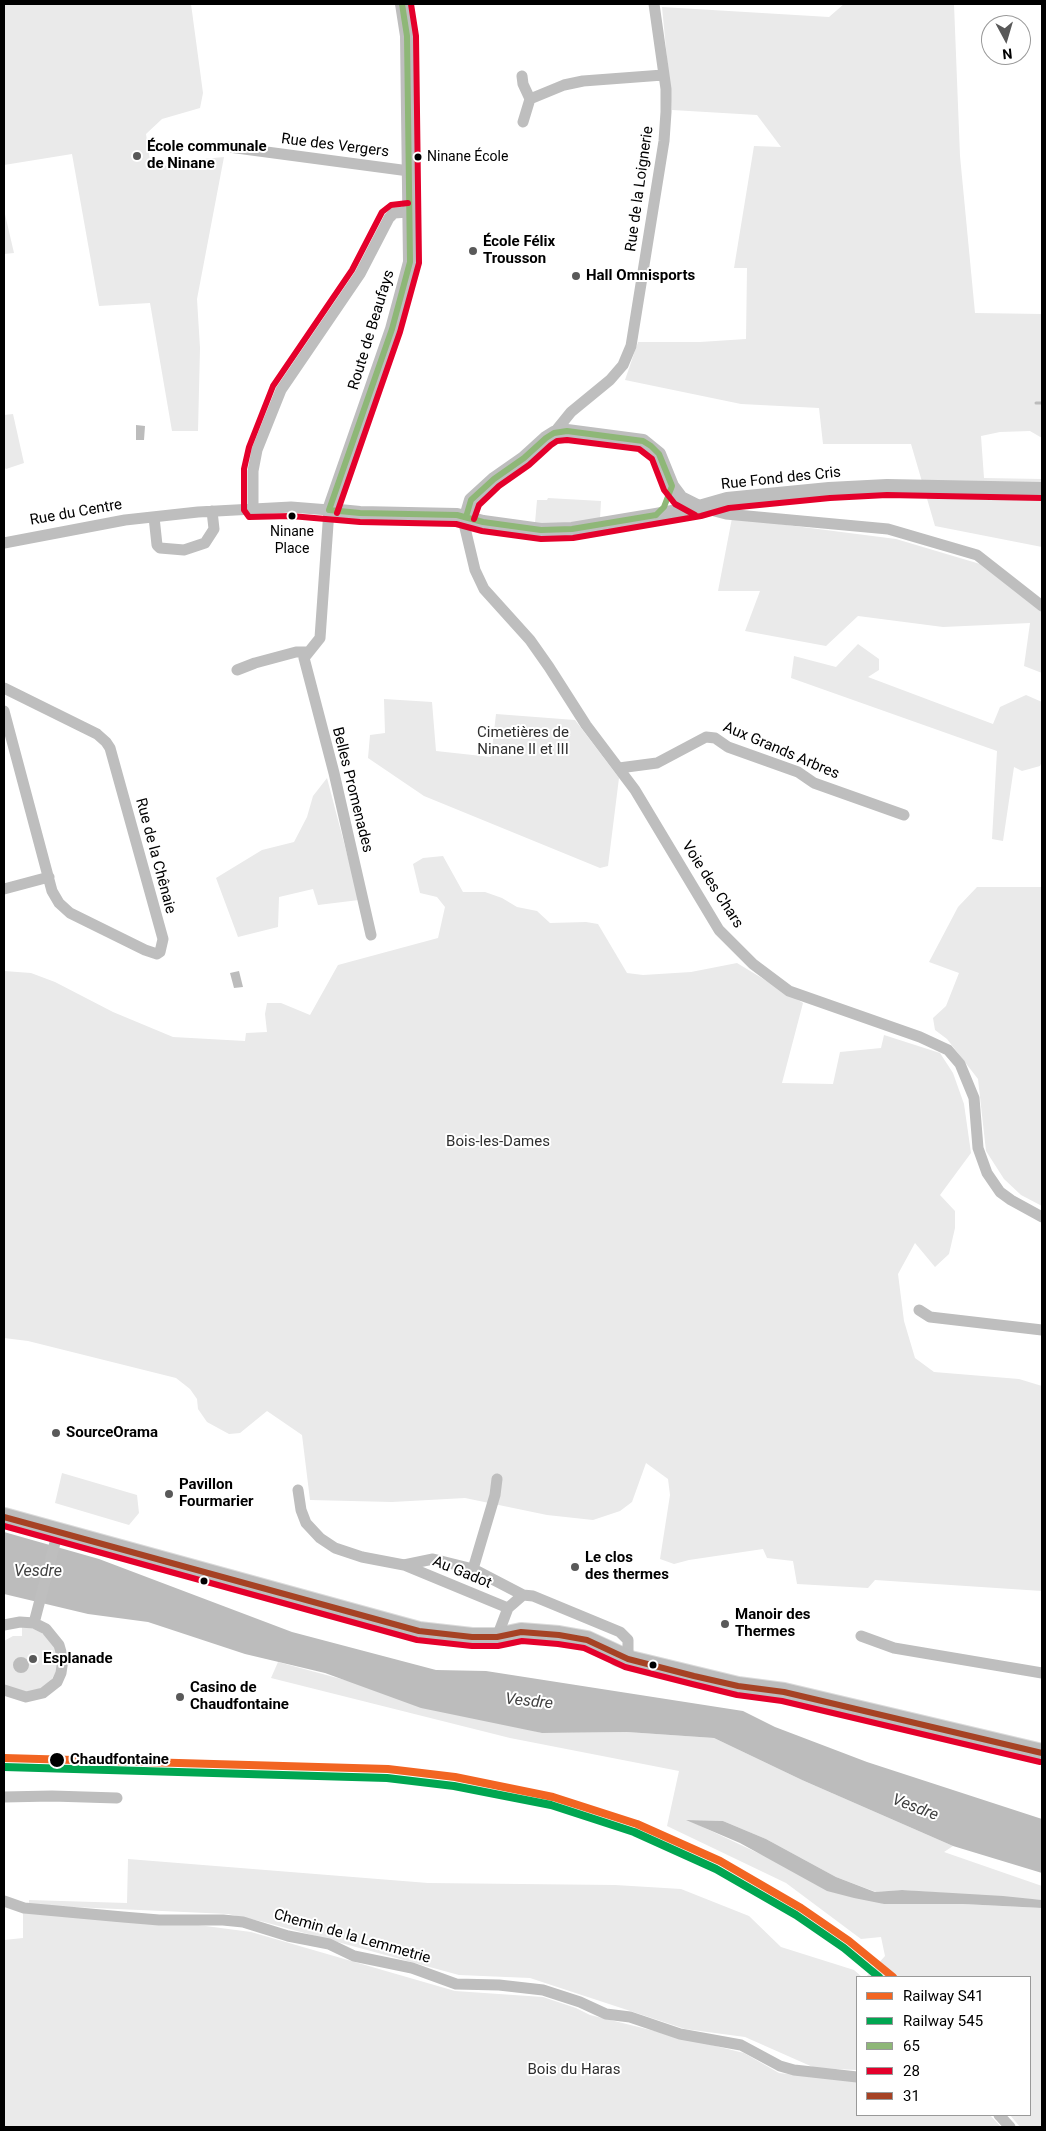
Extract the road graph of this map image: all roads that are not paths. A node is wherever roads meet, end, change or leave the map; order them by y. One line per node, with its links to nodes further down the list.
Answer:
1 (402, 4): 8 (street, Route de Beaufays)
2 (654, 4): 3 (street, Rue de la Loignerie)
3 (663, 75): 5 (street); 10 (street, Rue de la Loignerie)
4 (522, 76): 5 (street)
5 (530, 99): 6 (street)
6 (524, 122)
7 (228, 147): 8 (street, Rue des Vergers)
8 (408, 171): 9 (street, Route de Beaufays)
9 (409, 212): 16 (street); 17 (street, Route de Beaufays)
10 (571, 412): 11 (street); 12 (street, Rue de la Loignerie)
11 (584, 432): 12 (street); 13 (street)
12 (554, 433): 21 (street, Rue de la Loignerie)
13 (672, 486): 15 (street); 19 (street)
14 (1042, 489): 15 (street, Rue Fond des Cris)
15 (699, 507): 19 (street, Rue Fond des Cris); 23 (street)
16 (254, 509): 17 (street, Rue du Centre); 18 (street, Rue du Centre)
17 (329, 510): 21 (street, Rue du Centre); 24 (street)
18 (212, 511): 20 (street, Rue du Centre); 20 (street)
19 (656, 516): 21 (street, Rue Fond des Cris)
20 (154, 517): 22 (street, Rue du Centre)
21 (466, 517): 28 (street, Voie des Chars)
22 (4, 543)
23 (1042, 606)
24 (307, 652): 25 (street); 32 (street, Belles Promenades)
25 (237, 670)
26 (4, 688): 30 (street, Rue de la Chênaie)
27 (4, 711): 30 (street, Rue de la Chênaie)
28 (618, 768): 29 (street, Aux Grands Arbres); 33 (street, Voie des Chars)
29 (904, 815)
30 (48, 877): 31 (street)
31 (4, 889)
32 (372, 935)
33 (1042, 1217)
34 (919, 1310): 35 (street)
35 (1042, 1330)
36 (497, 1479): 41 (street)
37 (298, 1490): 40 (street, Au Gadot)
38 (4, 1517): 39 (main road)
39 (56, 1539): 44 (street); 47 (main road)
40 (404, 1565): 41 (street, Au Gadot); 43 (street, Au Gadot)
41 (474, 1570): 42 (street, Au Gadot)
42 (523, 1596): 43 (street); 48 (street, Au Gadot)
43 (508, 1608): 47 (street)
44 (34, 1623): 45 (street); 50 (street)
45 (4, 1625)
46 (861, 1636): 49 (street)
47 (497, 1637): 48 (main road)
48 (628, 1659): 51 (main road)
49 (1042, 1673)
50 (4, 1690)
51 (1042, 1753)
52 (4, 1798): 53 (street)
53 (117, 1798)
54 (4, 1901): 55 (street, Chemin de la Lemmetrie)
55 (856, 2077)
56 (1000, 2116): 57 (street)
57 (1010, 2127)

